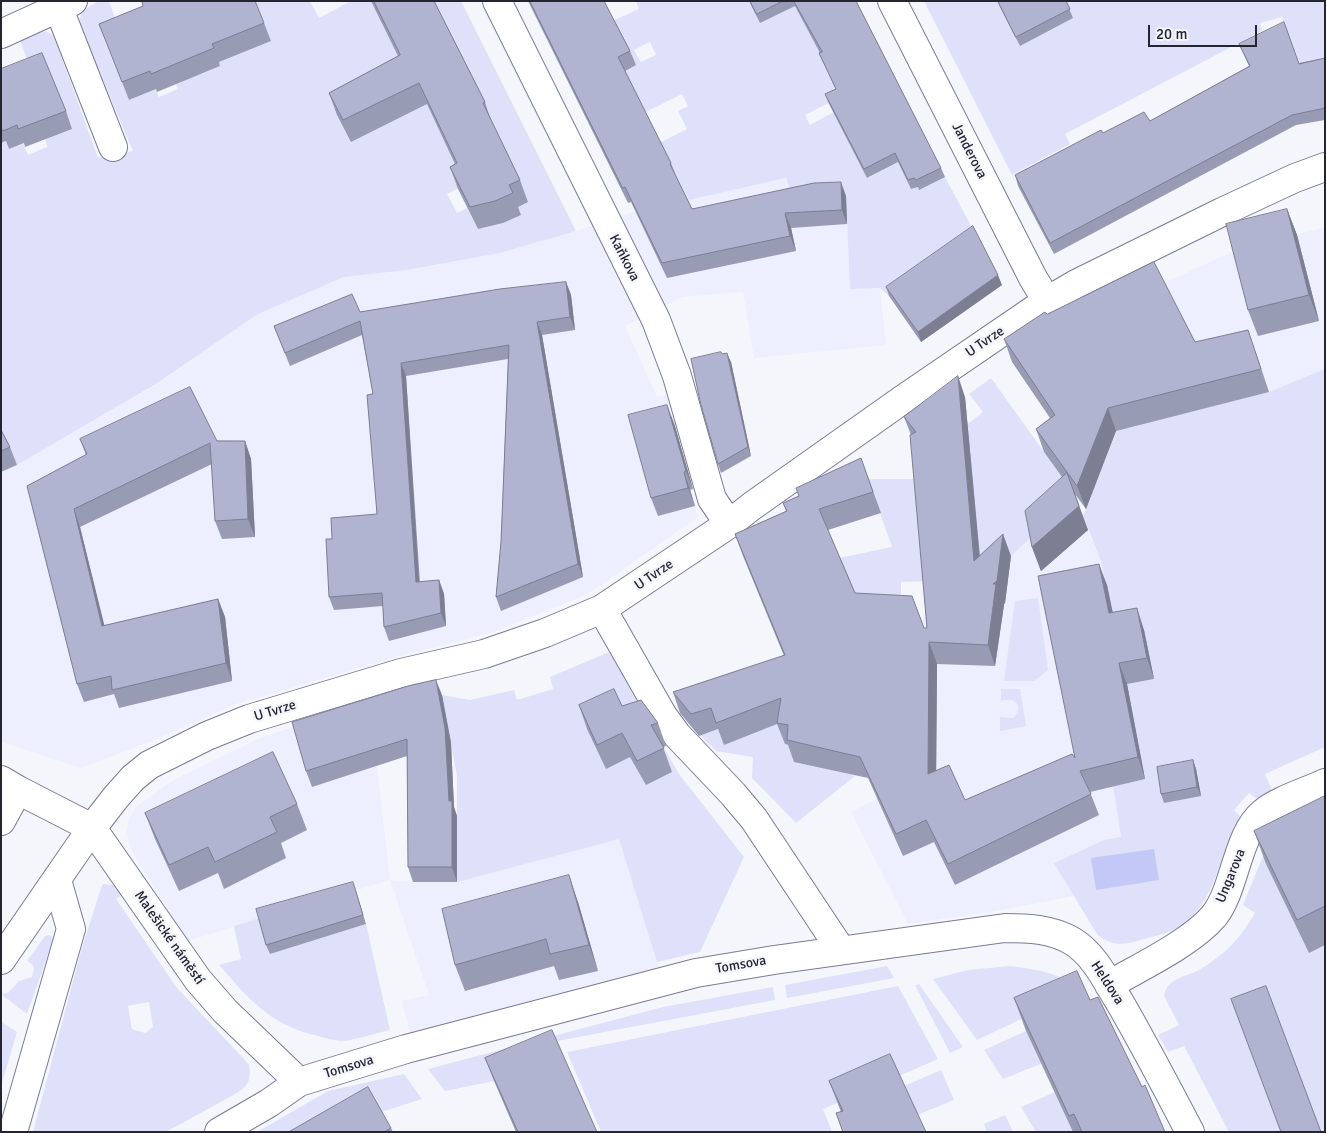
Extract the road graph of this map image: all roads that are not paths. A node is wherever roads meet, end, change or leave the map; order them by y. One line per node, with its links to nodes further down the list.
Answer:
1 (497, 1): 8 (street, Kaňkova)
2 (892, 1): 7 (street, Janderova)
3 (66, 5): 4 (street); 5 (street)
4 (1, 34)
5 (113, 147)
6 (1325, 167): 7 (street, U Tvrze)
7 (1047, 301): 8 (street, U Tvrze)
8 (729, 524): 9 (street, U Tvrze)
9 (602, 609): 13 (street, U Tvrze); 15 (street)
10 (1325, 784): 17 (street, Ungarova)
11 (10, 785): 12 (street); 13 (street)
12 (1, 821)
13 (92, 828): 14 (street, U Tvrze); 18 (street, Malešické náměstí)
14 (57, 880): 16 (street, U Tvrze); 19 (street)
15 (841, 950): 17 (street, Heldova); 18 (street, Tomsova)
16 (1, 960)
17 (1109, 985): 21 (street, Heldova)
18 (299, 1082): 20 (street)
19 (13, 1132)
20 (219, 1132)
21 (1190, 1132)

